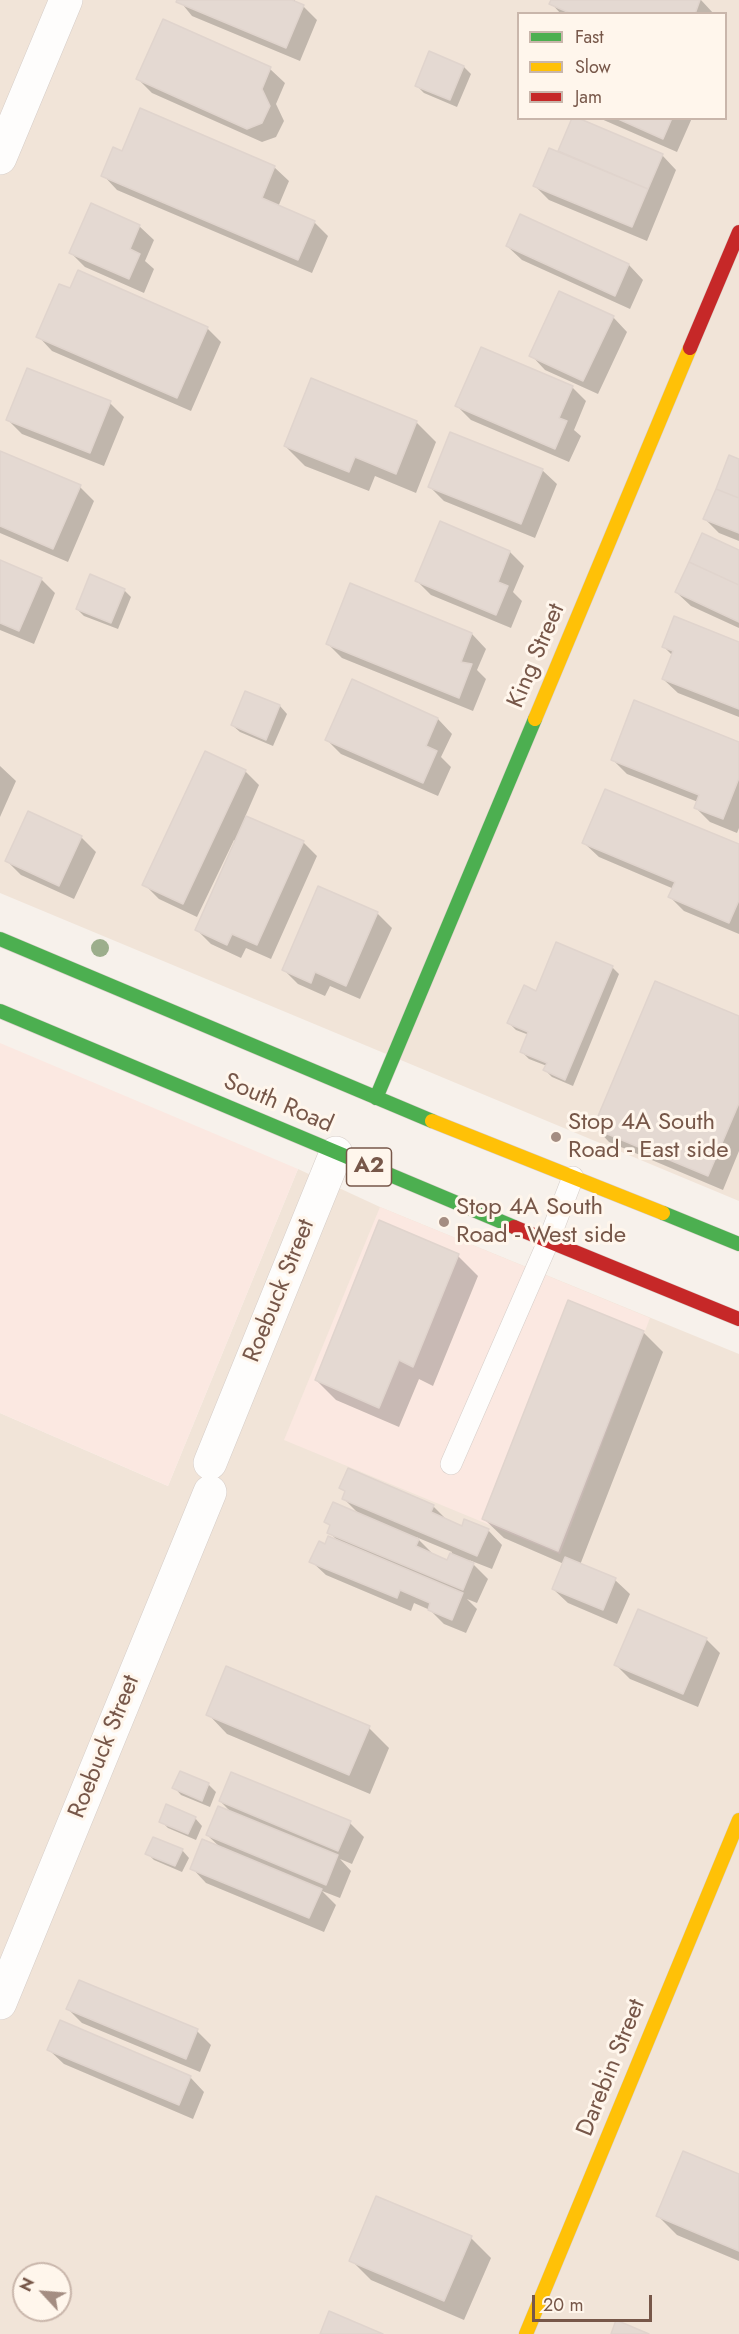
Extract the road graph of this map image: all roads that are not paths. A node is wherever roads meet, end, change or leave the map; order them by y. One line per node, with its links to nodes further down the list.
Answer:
1 (66, 0): 2 (street)
2 (0, 158)
3 (739, 232): 6 (main road, King Street)
4 (0, 939): 6 (main road, South Road)
5 (0, 1011): 7 (main road, South Road / A2)
6 (376, 1098): 8 (main road, South Road)
7 (336, 1153): 9 (main road, South Road / A2); 14 (street, Roebuck Street)
8 (573, 1177): 9 (lane); 10 (main road, South Road)
9 (548, 1242): 11 (main road, South Road / A2); 12 (lane)
10 (739, 1244)
11 (739, 1319)
12 (451, 1464)
13 (739, 1820): 15 (main road, Darebin Street)
14 (0, 2003)
15 (526, 2334)

